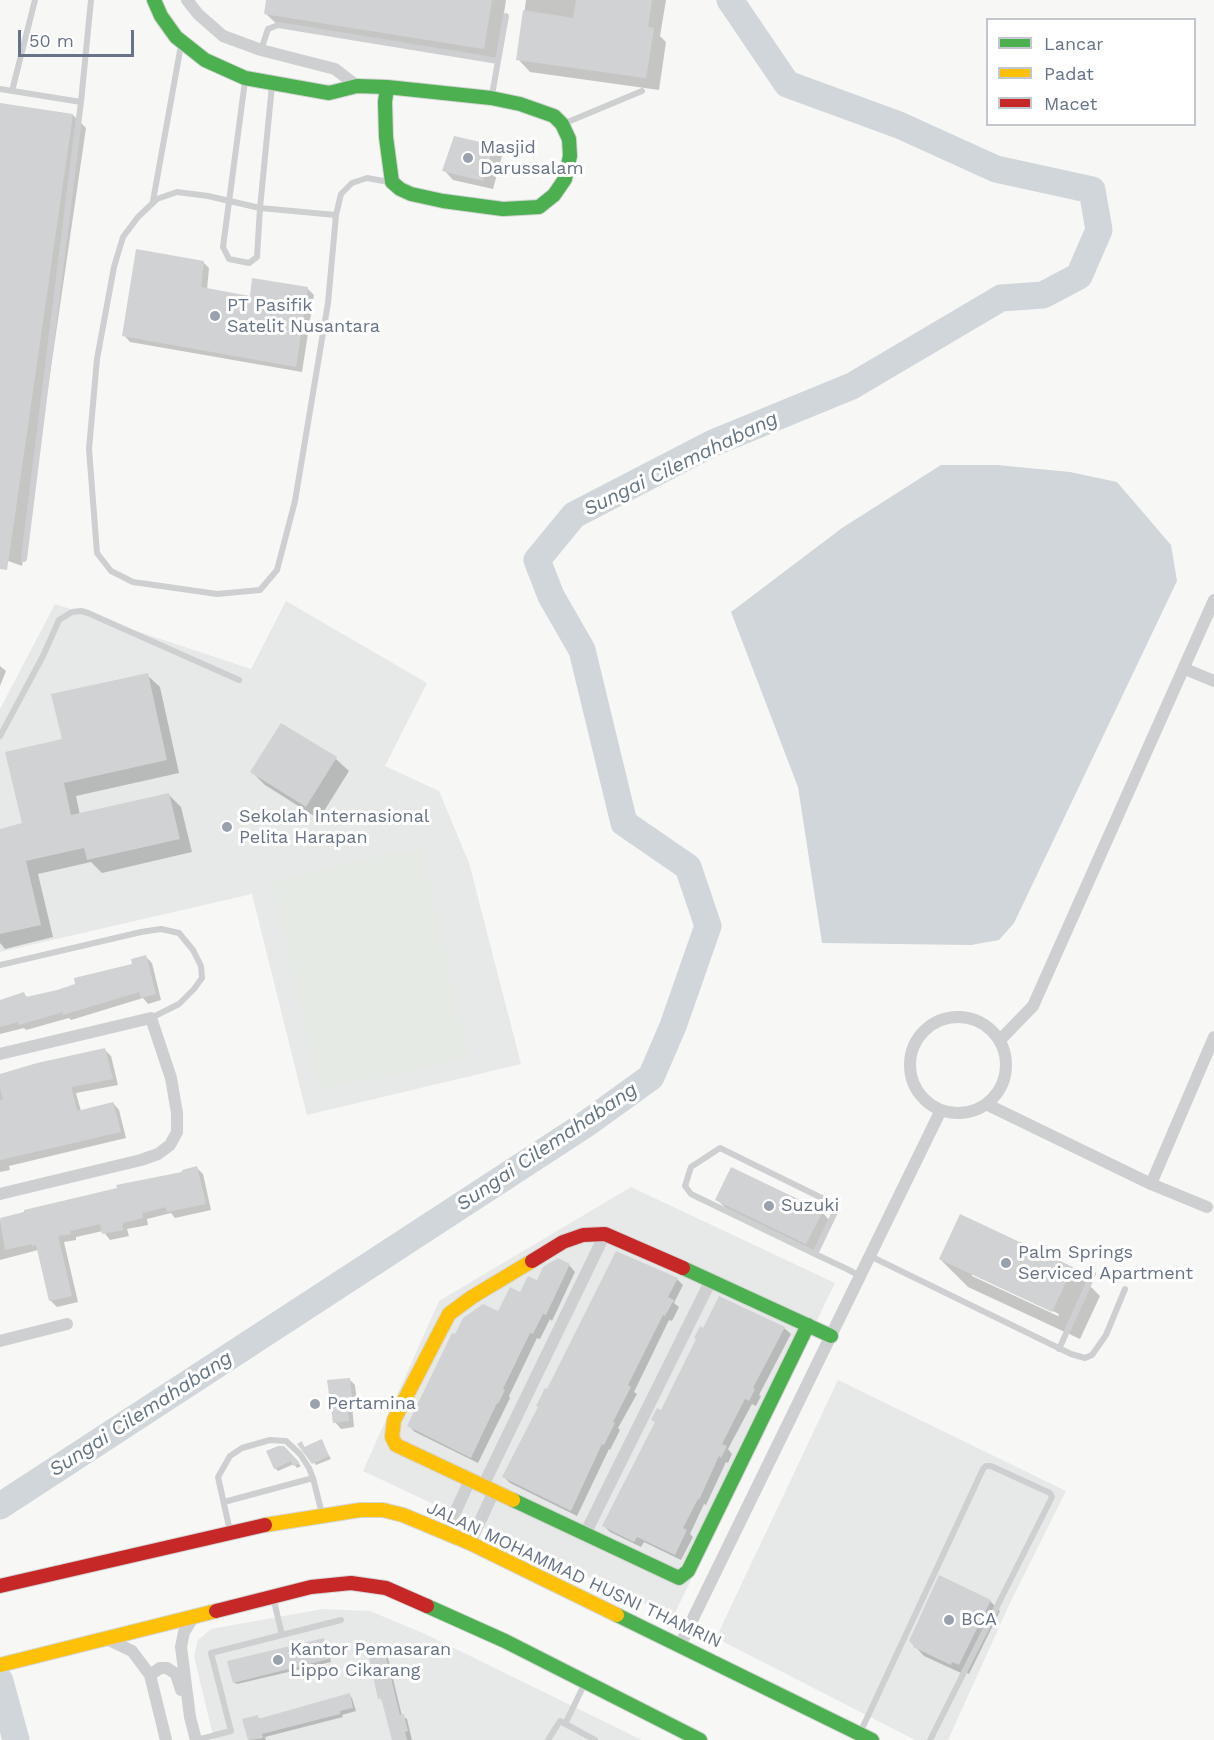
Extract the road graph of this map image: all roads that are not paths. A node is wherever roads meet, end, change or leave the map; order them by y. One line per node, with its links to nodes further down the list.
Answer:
1 (35, 0): 14 (lane)
2 (91, 0): 17 (lane)
3 (154, 0): 6 (street)
4 (187, 0): 7 (street)
5 (506, 16): 8 (lane)
6 (181, 42): 9 (street); 21 (lane)
7 (261, 50): 8 (lane); 11 (street)
8 (498, 61): 16 (lane)
9 (245, 78): 10 (street); 20 (lane)
10 (272, 82): 11 (street); 22 (lane)
11 (357, 86): 12 (street)
12 (387, 87): 16 (street); 19 (street)
13 (0, 89): 14 (lane)
14 (12, 91): 17 (lane)
15 (642, 91): 18 (lane)
16 (491, 98): 18 (street)
17 (81, 102): 24 (lane)
18 (562, 124): 19 (street)
19 (392, 182): 23 (lane)
20 (228, 201): 21 (lane); 22 (lane); 22 (lane)
21 (153, 202): 23 (lane)
22 (260, 208): 23 (lane)
23 (336, 215)
24 (24, 559)
25 (1214, 600): 26 (street)
26 (1185, 669): 28 (street); 33 (street)
27 (239, 680): 29 (lane)
28 (1214, 681)
29 (0, 736)
30 (0, 966): 31 (lane)
31 (151, 1018): 34 (street); 38 (street)
32 (1214, 1037): 37 (street)
33 (1000, 1040): 35 (street); 36 (street)
34 (0, 1054)
35 (986, 1104): 36 (street); 37 (street)
36 (941, 1110): 42 (street)
37 (1151, 1184): 39 (street)
38 (0, 1194)
39 (1207, 1207)
40 (605, 1234): 45 (street); 53 (street); 53 (street)
41 (815, 1254): 41 (lane); 44 (lane)
42 (869, 1256): 44 (street); 51 (lane)
43 (1093, 1274): 51 (lane)
44 (860, 1276): 49 (street)
45 (711, 1280): 48 (street); 58 (street)
46 (1125, 1289): 51 (lane)
47 (68, 1324): 50 (street)
48 (808, 1325): 49 (street); 58 (street)
49 (831, 1336): 66 (street)
50 (0, 1341)
51 (1059, 1349)
52 (313, 1478): 54 (lane); 54 (lane); 55 (lane)
53 (482, 1485): 57 (street); 58 (street); 59 (street)
54 (224, 1502): 56 (lane)
55 (322, 1514): 56 (street, JALAN MOHAMMAD HUSNI THAMRIN); 57 (street, JALAN MOHAMMAD HUSNI THAMRIN)
56 (230, 1532): 60 (street, JALAN MOHAMMAD HUSNI THAMRIN)
57 (446, 1532): 59 (street, JALAN MOHAMMAD HUSNI THAMRIN)
58 (585, 1534)
59 (470, 1543): 66 (street, JALAN MOHAMMAD HUSNI THAMRIN)
60 (0, 1587)
61 (273, 1596): 62 (street); 64 (lane); 69 (street)
62 (194, 1616): 65 (street); 70 (street)
63 (341, 1620): 64 (lane)
64 (282, 1635): 75 (lane)
65 (105, 1638): 67 (street); 68 (street)
66 (680, 1645): 72 (street, JALAN MOHAMMAD HUSNI THAMRIN)
67 (0, 1665)
68 (150, 1675): 70 (street); 74 (street)
69 (585, 1683): 71 (lane); 73 (street)
70 (190, 1717): 75 (street)
71 (565, 1724): 76 (lane); 77 (lane)
72 (865, 1737): 78 (lane)
73 (694, 1739)
74 (166, 1740)
75 (197, 1740)
76 (548, 1740)
77 (595, 1740)
78 (930, 1740)

